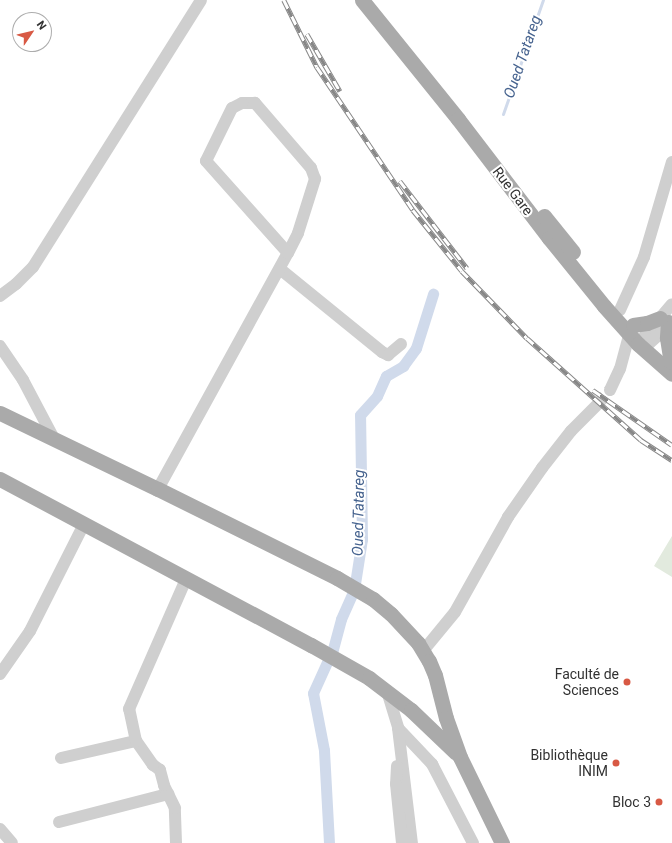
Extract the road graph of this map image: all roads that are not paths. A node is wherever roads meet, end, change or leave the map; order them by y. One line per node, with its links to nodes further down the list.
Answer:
1 (201, 0): 7 (street)
2 (362, 0): 8 (main road, Rue Gare)
3 (372, 0): 8 (main road, Rue Gare)
4 (672, 162): 10 (street)
5 (288, 253): 5 (street); 6 (street)
6 (280, 269): 13 (street); 21 (street)
7 (0, 296)
8 (607, 302): 10 (main road, Rue Gare); 12 (main road, Rue Gare)
9 (672, 304): 11 (street)
10 (620, 310): 12 (main road, Rue Gare)
11 (667, 318): 12 (street); 12 (main road); 15 (main road)
12 (640, 339): 15 (main road, Rue Gare); 16 (street)
13 (401, 344)
14 (0, 346): 19 (street)
15 (672, 366)
16 (610, 390)
17 (597, 405): 24 (street)
18 (0, 413): 19 (main road)
19 (53, 437): 21 (main road)
20 (0, 479): 22 (main road)
21 (158, 489): 24 (main road)
22 (84, 524): 23 (main road); 25 (street)
23 (186, 578): 26 (main road); 28 (street)
24 (423, 651): 30 (main road)
25 (0, 674)
26 (387, 690): 27 (street); 30 (main road)
27 (398, 728): 29 (street); 39 (street)
28 (136, 741): 31 (street); 32 (street)
29 (401, 751): 37 (street); 38 (street)
30 (460, 757): 40 (main road)
31 (61, 758)
32 (168, 794): 33 (street); 36 (street)
33 (59, 822)
34 (0, 829): 35 (street)
35 (12, 843)
36 (176, 843)
37 (402, 843)
38 (412, 843)
39 (473, 843)
40 (502, 843)

